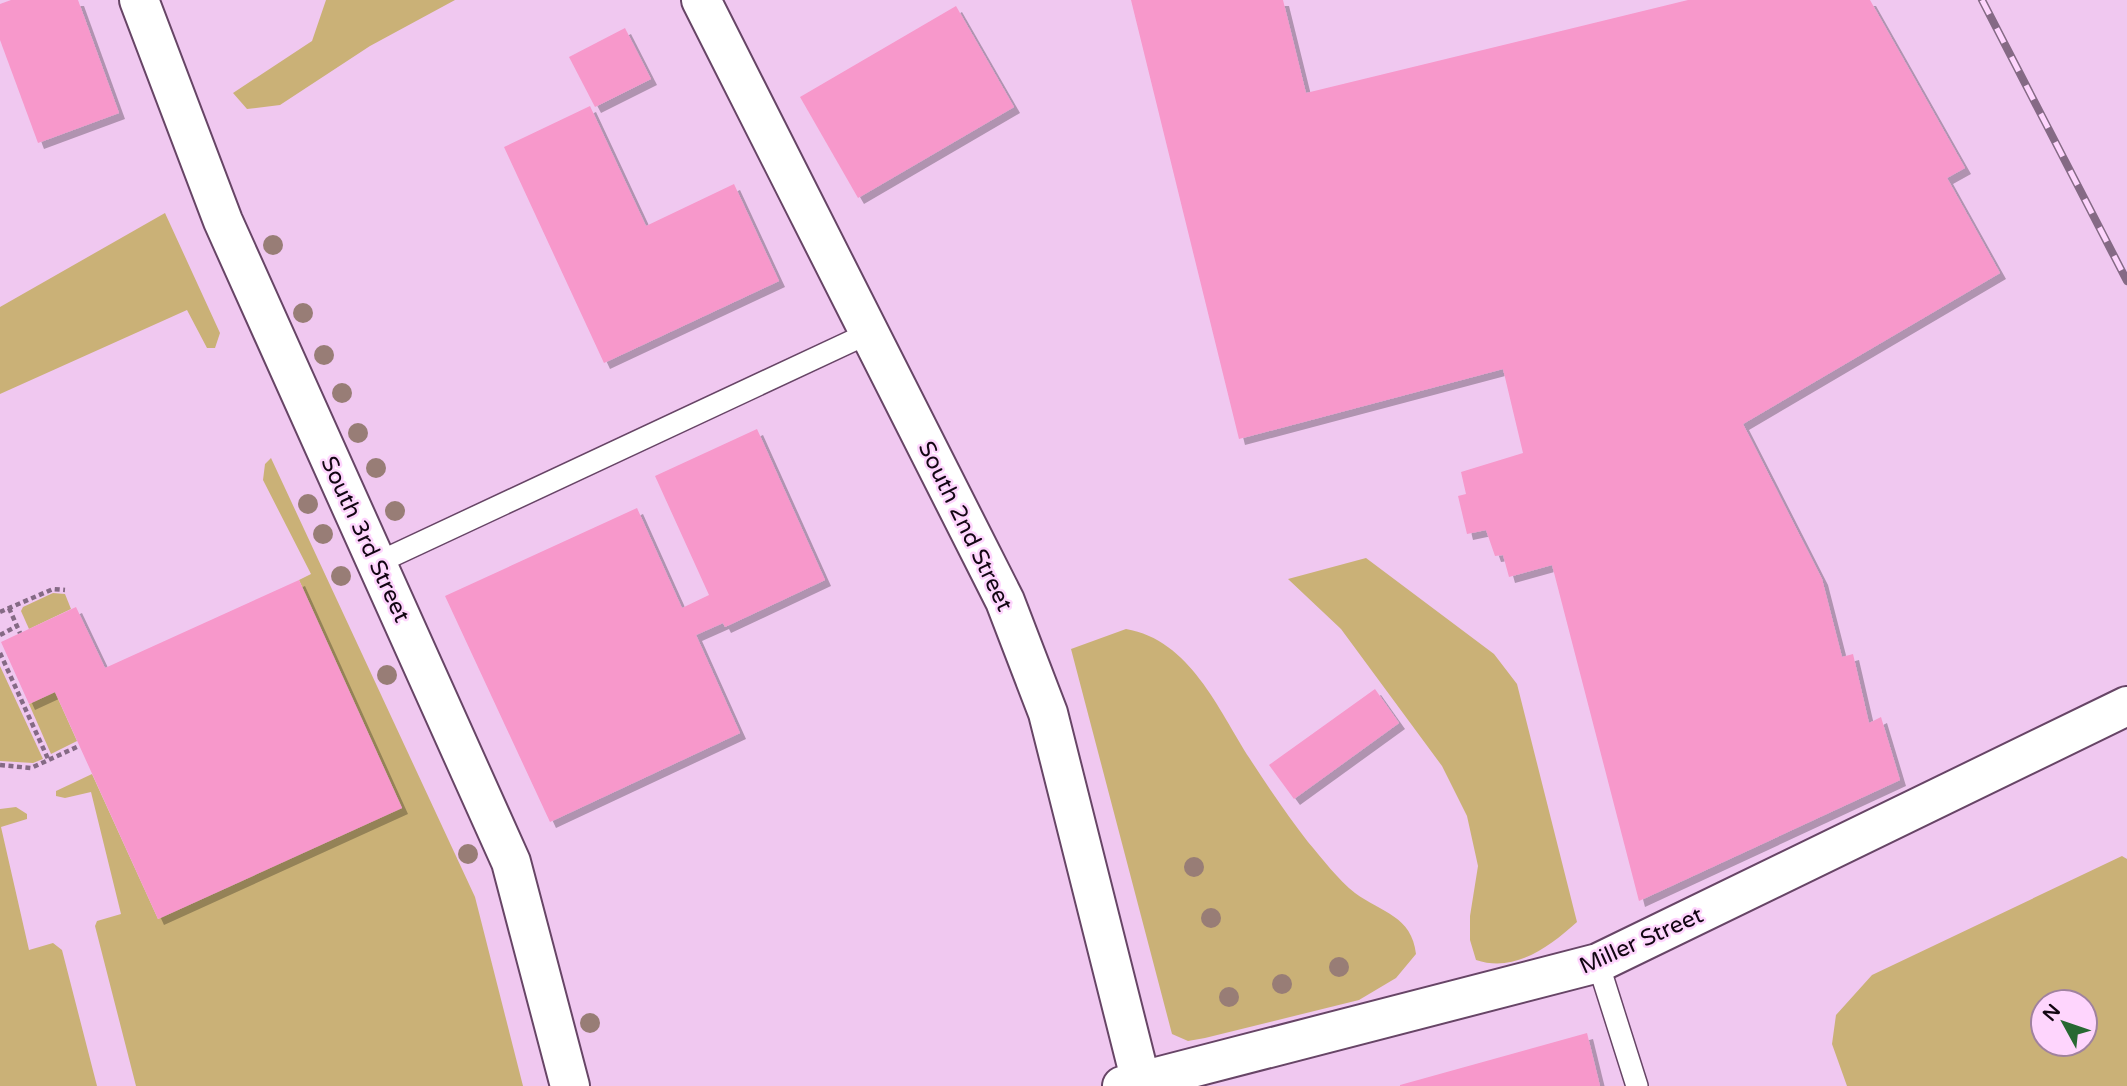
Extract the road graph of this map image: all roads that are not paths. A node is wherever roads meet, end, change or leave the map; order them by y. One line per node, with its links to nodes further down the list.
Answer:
1 (139, 0): 4 (street, South 3rd Street)
2 (701, 0): 3 (street, South 2nd Street)
3 (869, 333): 4 (lane); 7 (street, South 2nd Street)
4 (377, 563): 8 (street, South 3rd Street)
5 (2127, 706): 6 (street, Miller Street)
6 (1598, 963): 7 (street, Miller Street); 9 (lane)
7 (1135, 1084)
8 (570, 1086)
9 (1637, 1086)

